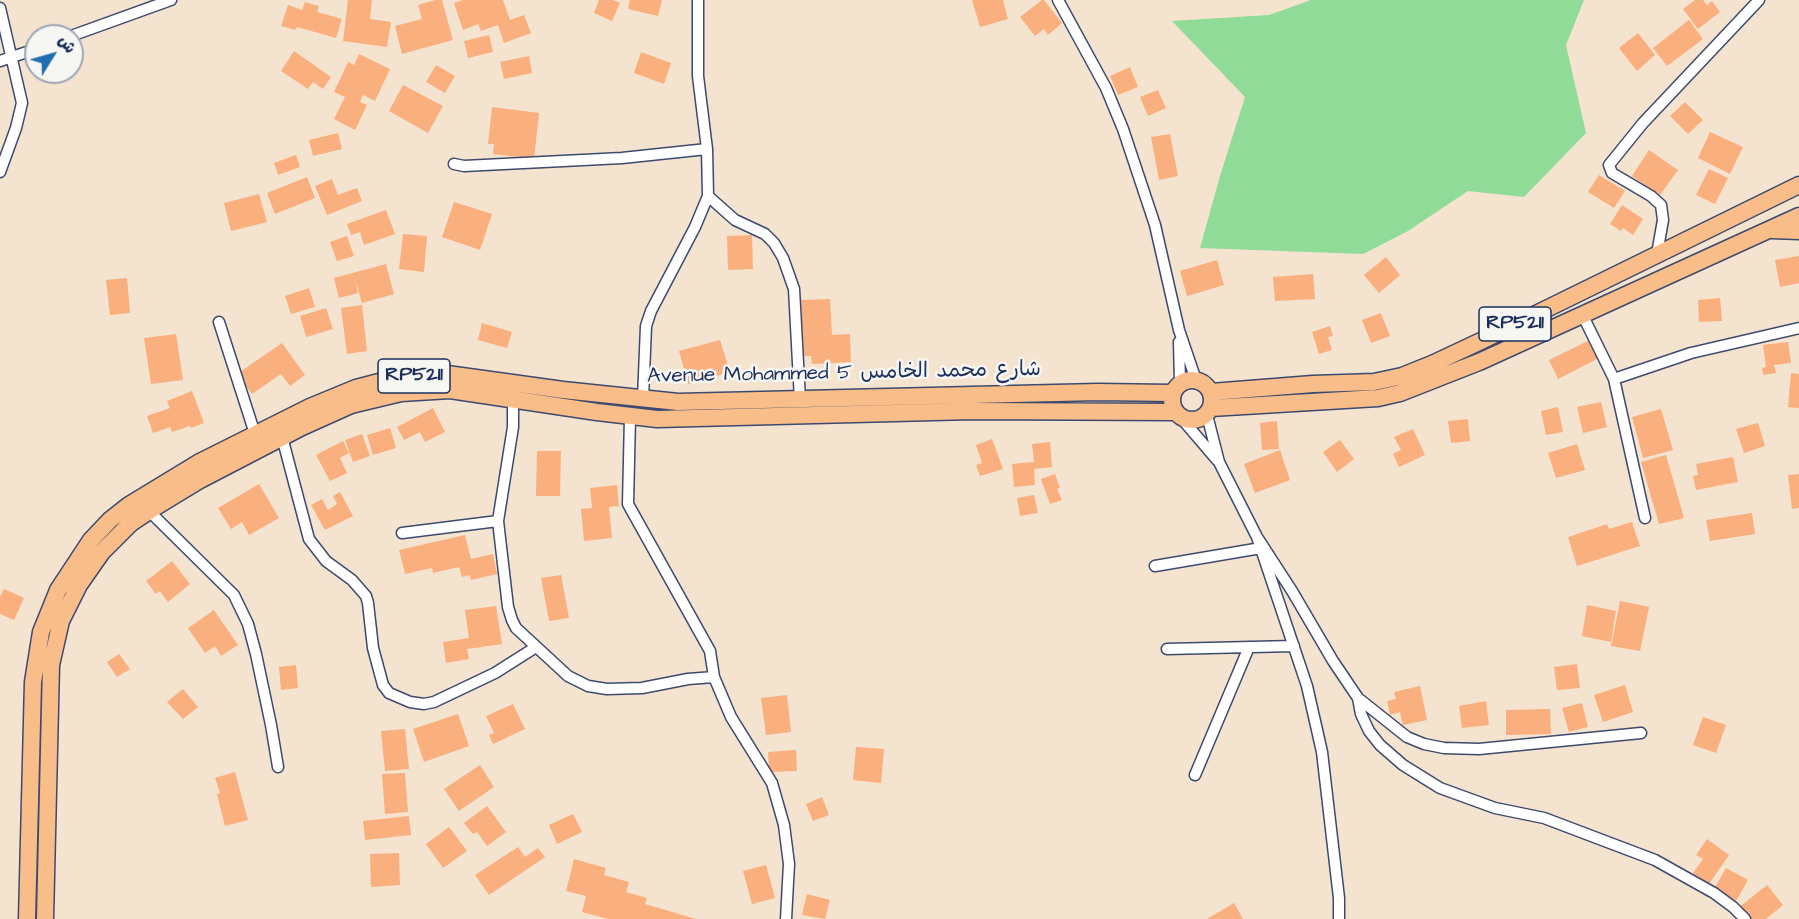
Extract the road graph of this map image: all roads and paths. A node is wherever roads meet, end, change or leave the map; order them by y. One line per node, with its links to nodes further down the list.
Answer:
1 (171, 0): 6 (street)
2 (698, 0): 10 (street)
3 (1058, 0): 22 (street)
4 (1759, 0): 18 (street)
5 (0, 8): 8 (street)
6 (84, 31)
7 (24, 53): 8 (street)
8 (12, 57): 9 (street); 12 (street)
9 (0, 61)
10 (707, 149): 11 (street); 14 (street)
11 (454, 164)
12 (0, 172)
13 (1799, 185): 18 (main road, RP5211)
14 (708, 196): 25 (street); 27 (street)
15 (1799, 216): 16 (main road, RP5211)
16 (1768, 230): 17 (main road); 19 (main road, RP5211)
17 (1799, 231)
18 (1657, 254): 28 (main road, RP5211)
19 (1582, 314): 23 (street); 28 (main road, RP5211)
20 (219, 322): 31 (street)
21 (1799, 328): 23 (street)
22 (1179, 330): 24 (street); 24 (street)
23 (1614, 378): 35 (street)
24 (1183, 386): 27 (main road, Avenue Mohammed 5 شارع محمد الخامس / RP5211); 28 (main road); 29 (main road)
25 (643, 399): 27 (main road, Avenue Mohammed 5 شارع محمد الخامس / RP5211); 31 (main road, Avenue Mohammed 5 شارع محمد الخامس / RP5211)
26 (513, 400): 30 (main road, Avenue Mohammed 5 شارع محمد الخامس / RP5211); 32 (main road, Avenue Mohammed 5 شارع محمد الخامس / RP5211); 36 (street)
27 (800, 400)
28 (1210, 405): 29 (main road, RP5211); 33 (street)
29 (1179, 415): 30 (main road, Avenue Mohammed 5 شارع محمد الخامس / RP5211); 33 (street)
30 (630, 417): 45 (street)
31 (255, 434): 50 (main road, Avenue Mohammed 5 شارع محمد الخامس / RP5211)
32 (282, 437): 34 (main road, Avenue Mohammed 5 شارع محمد الخامس / RP5211); 42 (street)
33 (1219, 462): 38 (street)
34 (149, 511): 48 (street); 51 (main road, Avenue Mohammed 5 شارع محمد الخامس / RP5211)
35 (1646, 518)
36 (498, 521): 37 (street); 42 (street)
37 (402, 533)
38 (1257, 537): 39 (street); 46 (street)
39 (1261, 548): 40 (street); 41 (street)
40 (1155, 566)
41 (1294, 646): 43 (street); 53 (street)
42 (537, 647): 45 (street)
43 (1249, 647): 44 (street); 49 (street)
44 (1167, 649)
45 (714, 677): 52 (street)
46 (1359, 698): 47 (street); 54 (street)
47 (1641, 733)
48 (278, 767)
49 (1195, 775)
50 (27, 919)
51 (45, 919)
52 (786, 919)
53 (1340, 919)
54 (1745, 919)

